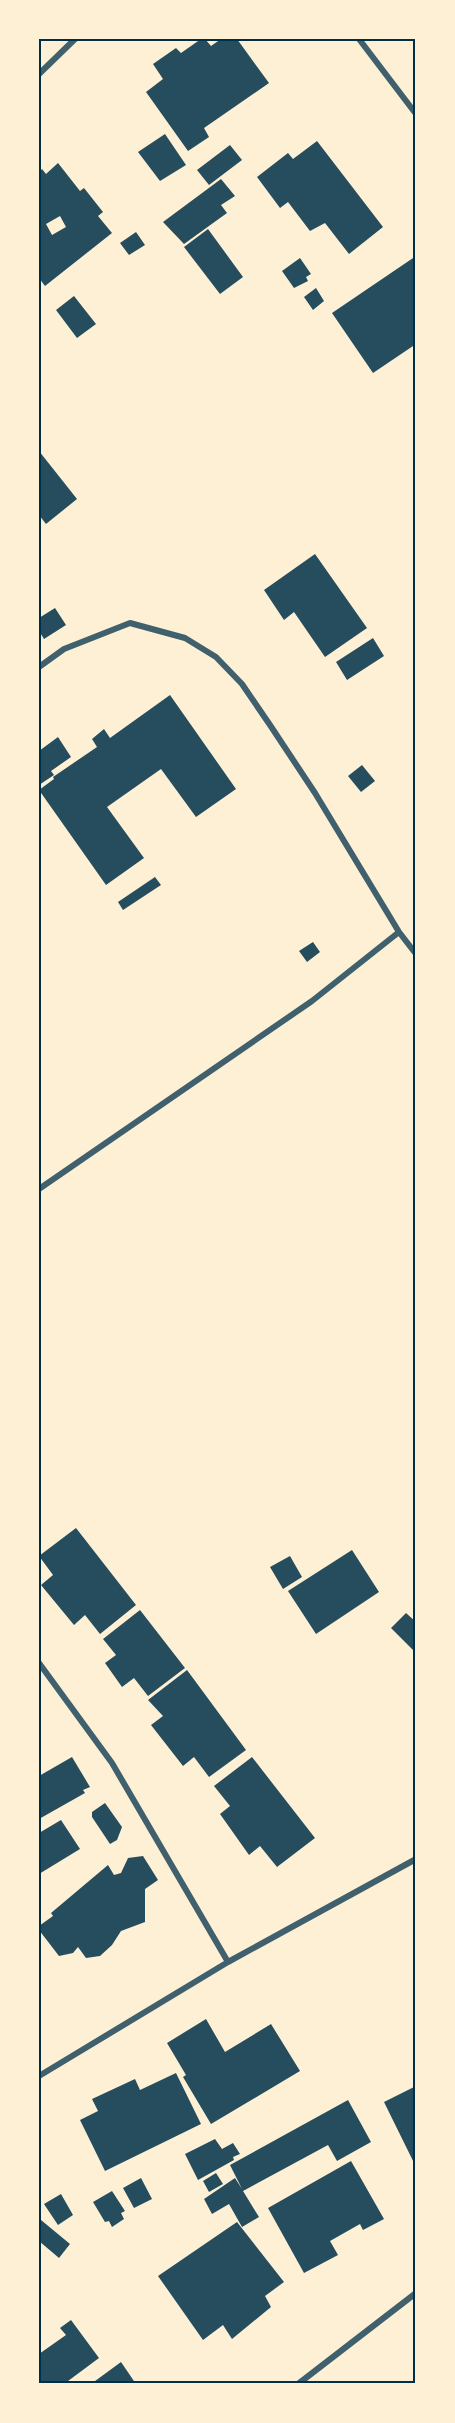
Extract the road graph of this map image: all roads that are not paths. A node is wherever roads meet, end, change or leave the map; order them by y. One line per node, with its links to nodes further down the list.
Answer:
1 (75, 39): 3 (street)
2 (359, 39): 4 (street)
3 (39, 74)
4 (416, 114)
5 (39, 667): 6 (street)
6 (399, 932): 7 (street); 8 (street)
7 (416, 954)
8 (39, 1189)
9 (39, 1664): 11 (street)
10 (416, 1859): 11 (street)
11 (228, 1962): 12 (street)
12 (39, 2076)
13 (416, 2293): 14 (street)
14 (298, 2384)

